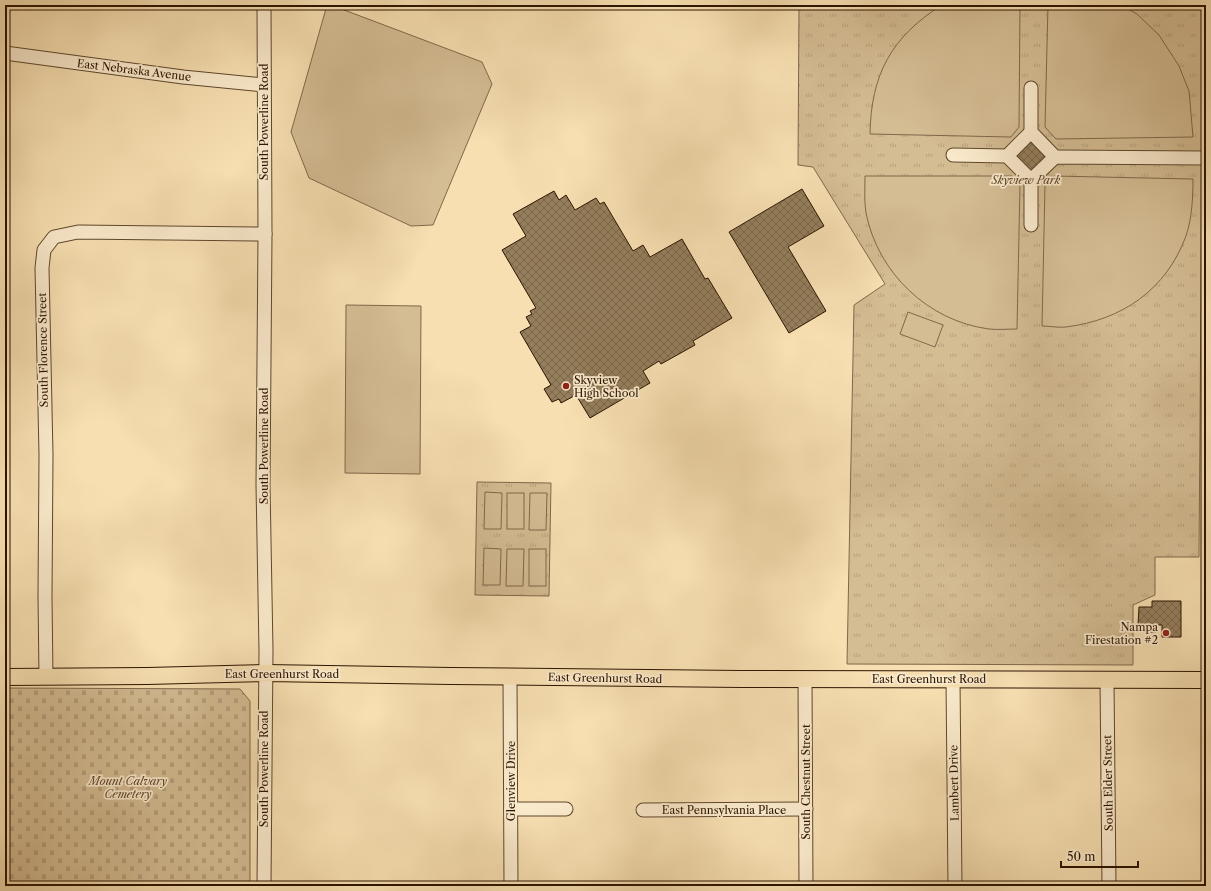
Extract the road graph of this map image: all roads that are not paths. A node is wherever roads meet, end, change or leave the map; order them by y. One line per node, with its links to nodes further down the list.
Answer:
1 (264, 5): 3 (street, South Powerline Road)
2 (5, 53): 3 (street, East Nebraska Avenue)
3 (264, 85): 12 (street, South Powerline Road)
4 (1032, 88): 5 (street)
5 (1031, 132): 7 (street); 8 (street)
6 (953, 155): 7 (street)
7 (1007, 156): 10 (street)
8 (1055, 157): 9 (street); 10 (street)
9 (1206, 158)
10 (1031, 180): 11 (street)
11 (1031, 225)
12 (264, 234): 13 (street, South Powerline Road); 15 (street, South Florence Street)
13 (266, 673): 15 (main road, East Greenhurst Road); 16 (main road, East Greenhurst Road); 25 (street, South Powerline Road)
14 (5, 677): 15 (main road, East Greenhurst Road)
15 (46, 677)
16 (510, 677): 17 (main road, East Greenhurst Road); 21 (street, Glenview Drive)
17 (805, 678): 18 (main road, East Greenhurst Road); 23 (street, South Chestnut Street)
18 (953, 679): 19 (main road, East Greenhurst Road); 28 (street, Lambert Drive)
19 (1107, 680): 20 (main road, East Greenhurst Road); 29 (street, South Elder Street)
20 (1206, 680)
21 (511, 809): 22 (street); 26 (street, Glenview Drive)
22 (566, 809)
23 (806, 809): 24 (street, East Pennsylvania Place); 27 (street, South Chestnut Street)
24 (643, 810)
25 (264, 886)
26 (511, 886)
27 (806, 886)
28 (955, 886)
29 (1109, 886)

